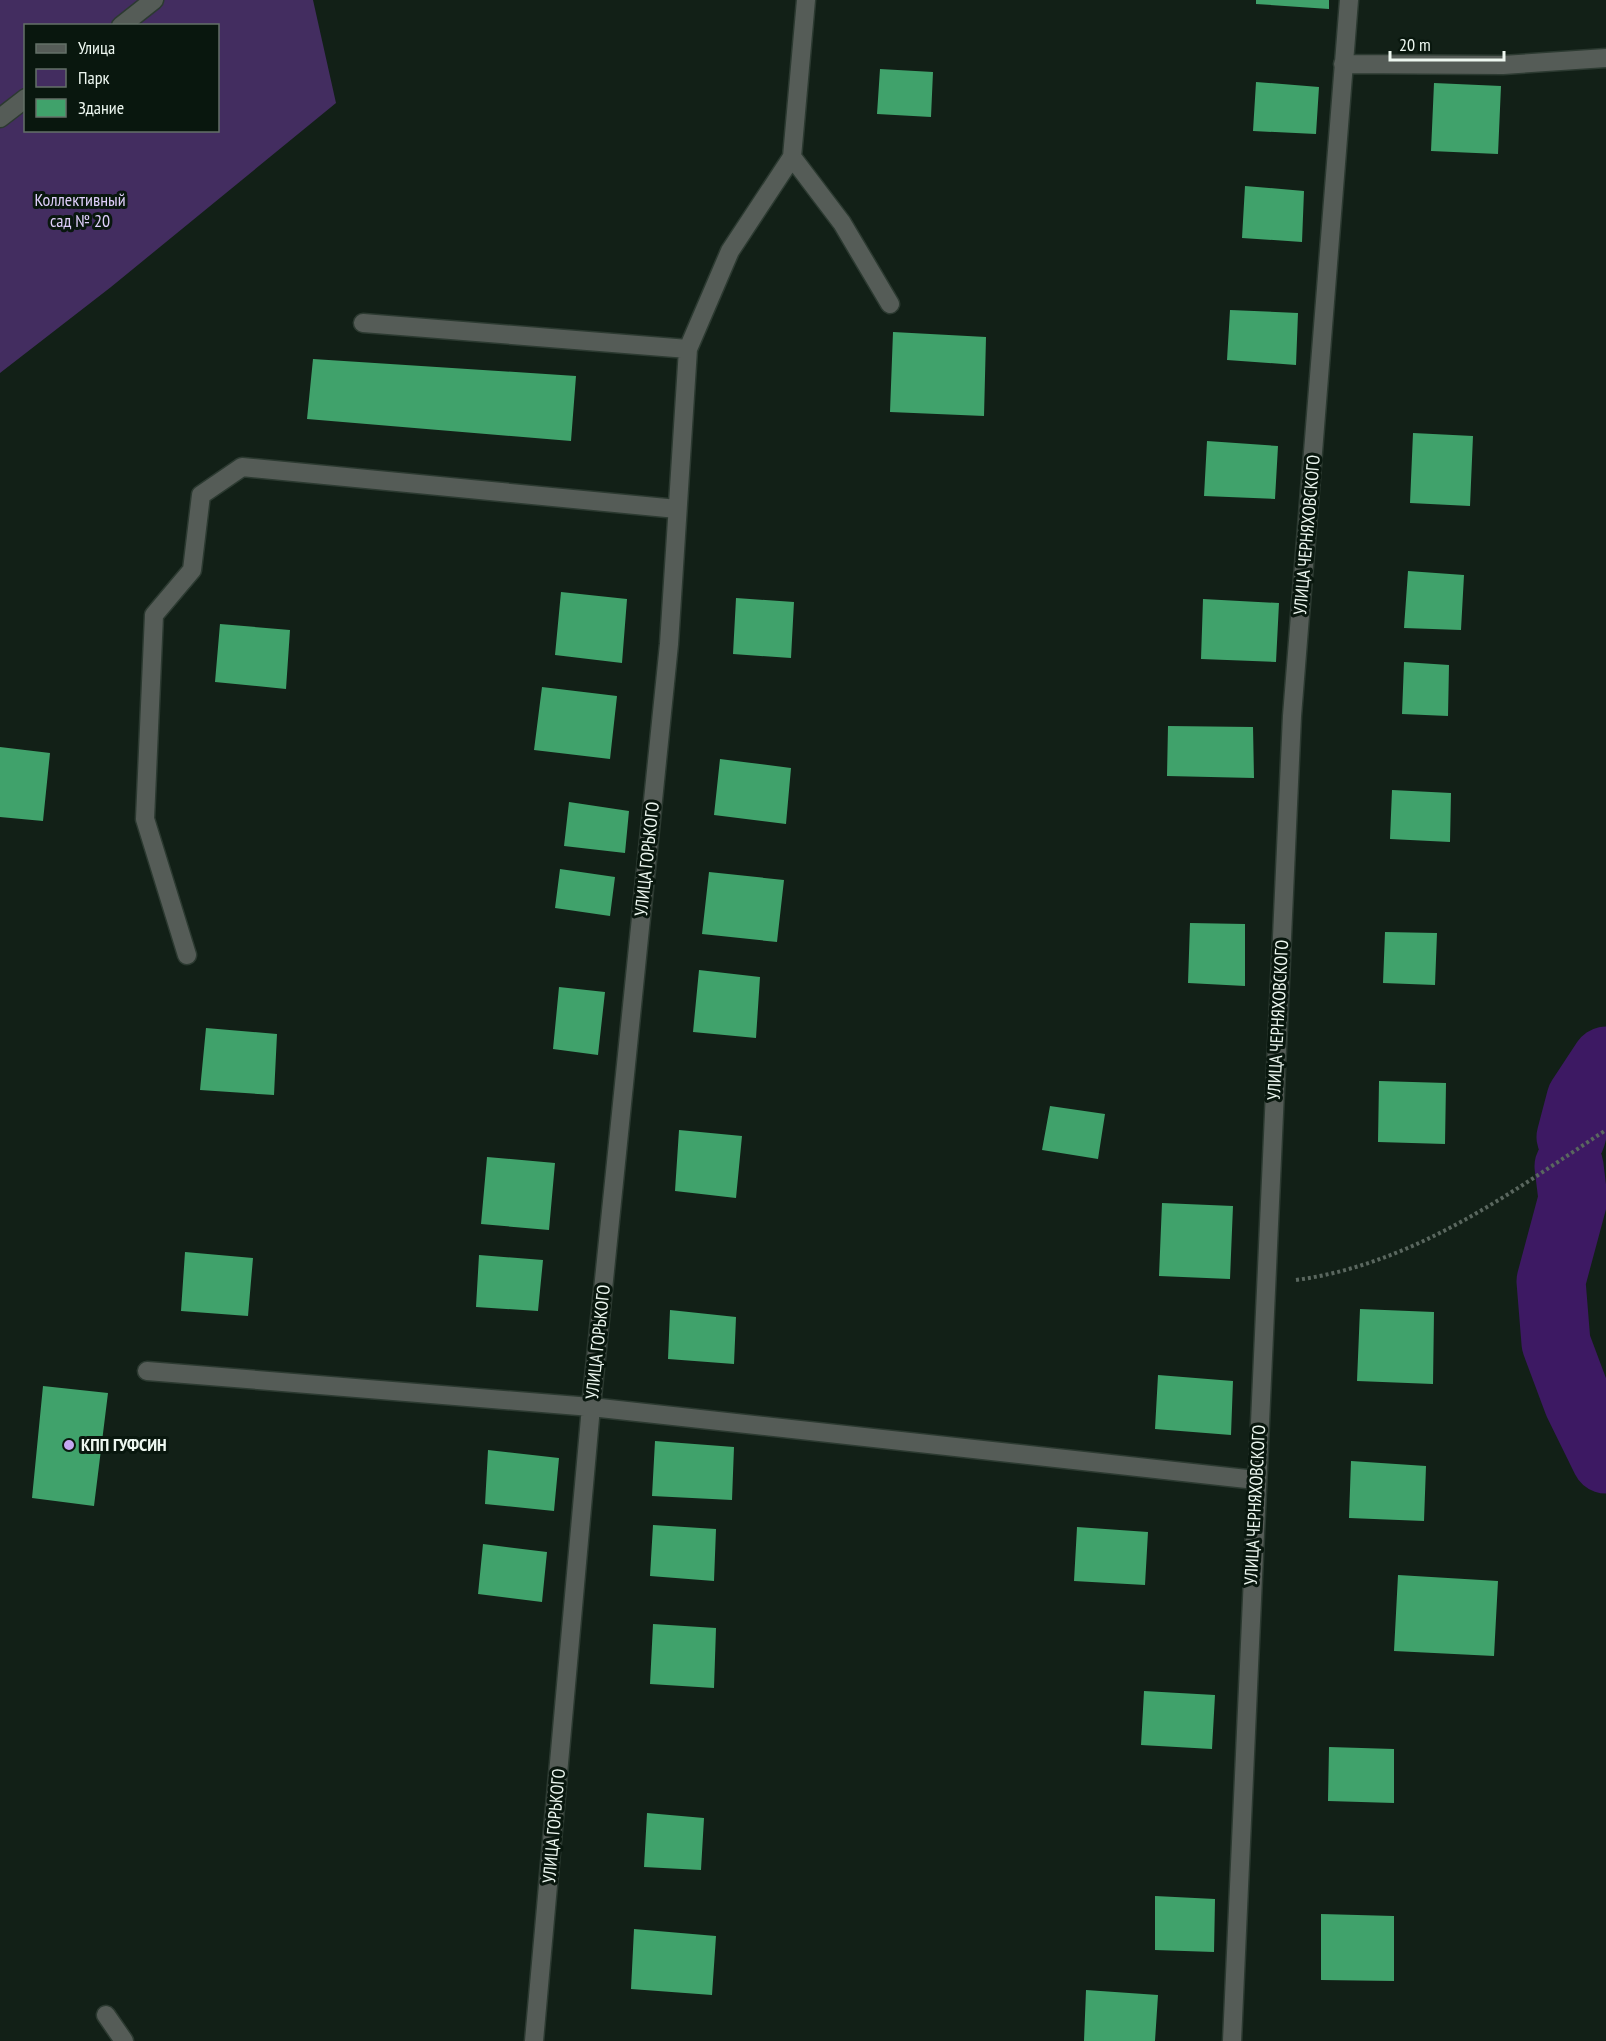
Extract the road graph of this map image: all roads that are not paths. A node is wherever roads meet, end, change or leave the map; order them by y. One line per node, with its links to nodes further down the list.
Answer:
1 (154, 0): 4 (street)
2 (806, 0): 9 (street)
3 (1349, 0): 6 (street, УЛИЦА ЧЕРНЯХОВСКОГО)
4 (124, 24)
5 (1606, 58): 6 (street)
6 (1343, 64): 17 (street, УЛИЦА ЧЕРНЯХОВСКОГО)
7 (24, 100): 8 (street)
8 (0, 118)
9 (792, 157): 10 (street); 12 (street, УЛИЦА ГОРЬКОГО)
10 (890, 304)
11 (363, 323): 12 (street)
12 (688, 349): 13 (street, УЛИЦА ГОРЬКОГО)
13 (677, 509): 14 (street); 16 (street, УЛИЦА ГОРЬКОГО)
14 (188, 955)
15 (147, 1371): 16 (street)
16 (591, 1407): 17 (street); 20 (street, УЛИЦА ГОРЬКОГО)
17 (1256, 1480): 21 (street, УЛИЦА ЧЕРНЯХОВСКОГО)
18 (106, 2015): 19 (street)
19 (124, 2041)
20 (534, 2041)
21 (1232, 2041)

